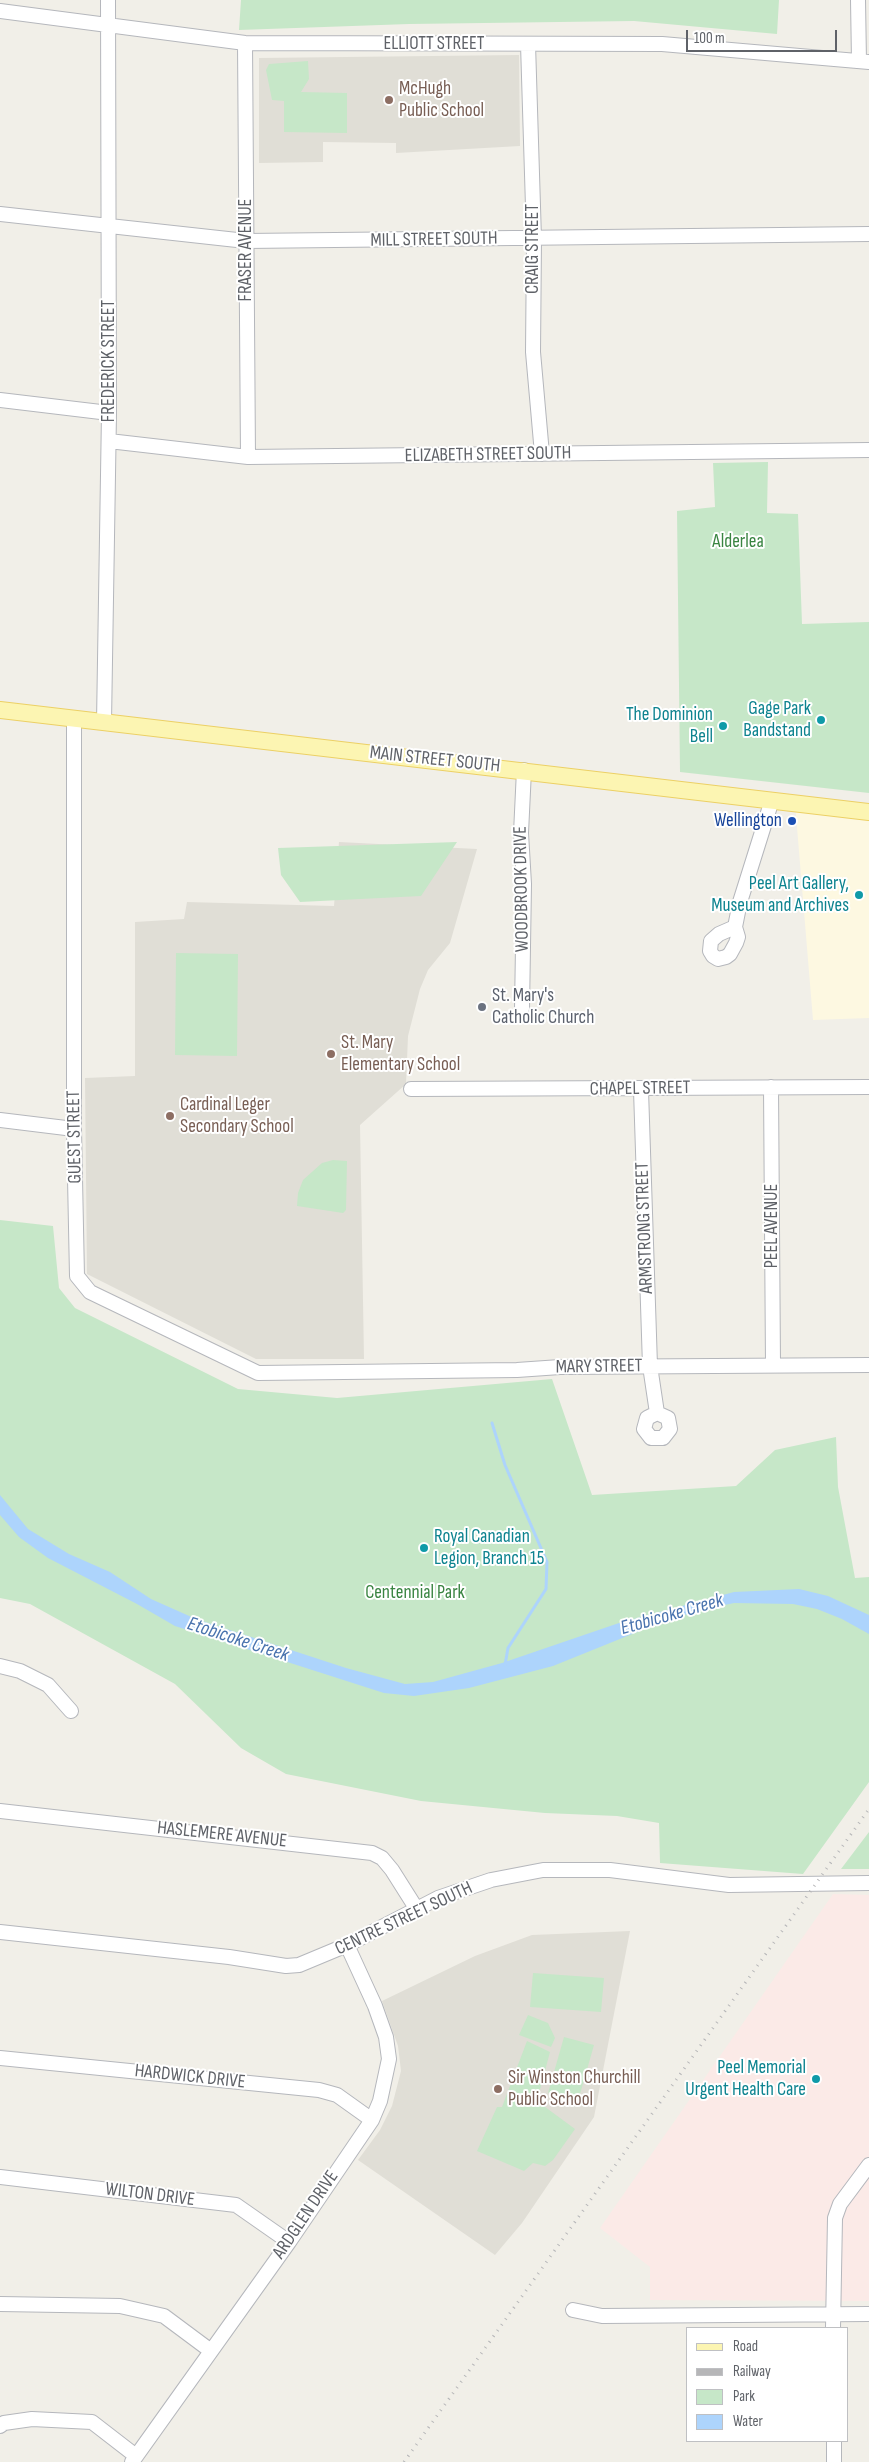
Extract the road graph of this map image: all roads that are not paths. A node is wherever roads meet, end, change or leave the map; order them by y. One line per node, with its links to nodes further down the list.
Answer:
1 (108, 0): 4 (street, FREDERICK STREET)
2 (858, 0): 7 (street)
3 (0, 11): 4 (street, ELLIOTT STREET)
4 (108, 26): 5 (street, ELLIOTT STREET); 9 (street, FREDERICK STREET)
5 (245, 43): 6 (street, ELLIOTT STREET); 12 (street, FRASER AVENUE)
6 (528, 44): 7 (street, ELLIOTT STREET); 11 (street, CRAIG STREET)
7 (864, 61)
8 (0, 214): 9 (street, MILL STREET SOUTH)
9 (108, 227): 12 (street, MILL STREET SOUTH); 14 (street, FREDERICK STREET)
10 (869, 234): 11 (street, MILL STREET SOUTH)
11 (534, 239): 12 (street, MILL STREET SOUTH); 17 (street, CRAIG STREET)
12 (246, 242): 18 (street, FRASER AVENUE)
13 (0, 400): 14 (street)
14 (109, 413): 15 (street, FREDERICK STREET)
15 (109, 441): 18 (street, ELIZABETH STREET SOUTH); 21 (street, FREDERICK STREET)
16 (869, 450): 17 (street, ELIZABETH STREET SOUTH)
17 (542, 454): 18 (street, ELIZABETH STREET SOUTH)
18 (248, 457)
19 (0, 710): 20 (main road, MAIN STREET SOUTH)
20 (74, 718): 21 (main road, MAIN STREET SOUTH); 32 (street, GUEST STREET)
21 (104, 722): 22 (main road, MAIN STREET SOUTH)
22 (524, 770): 23 (main road, MAIN STREET SOUTH); 26 (street, WOODBROOK DRIVE)
23 (772, 800): 24 (main road, MAIN STREET SOUTH); 25 (street)
24 (869, 812)
25 (735, 928)
26 (522, 1009)
27 (770, 1087): 28 (street, CHAPEL STREET); 30 (street, CHAPEL STREET); 33 (street, PEEL AVENUE)
28 (869, 1087)
29 (411, 1089): 30 (street, CHAPEL STREET)
30 (641, 1090): 35 (street, ARMSTRONG STREET)
31 (0, 1120): 32 (street)
32 (74, 1129): 36 (street, GUEST STREET)
33 (772, 1365): 34 (street, MARY STREET); 35 (street, MARY STREET)
34 (869, 1365)
35 (650, 1366): 36 (street, MARY STREET); 37 (street, ARMSTRONG STREET)
36 (330, 1371)
37 (657, 1413)
38 (0, 1666): 39 (street)
39 (71, 1710)
40 (0, 1811): 42 (street, HASLEMERE AVENUE)
41 (869, 1883): 42 (street, CENTRE STREET SOUTH)
42 (416, 1908): 44 (street, CENTRE STREET SOUTH)
43 (0, 1932): 44 (street, CENTRE STREET SOUTH)
44 (347, 1945): 46 (street, ARDGLEN DRIVE)
45 (0, 2058): 46 (street, HARDWICK DRIVE)
46 (372, 2120): 49 (street, ARDGLEN DRIVE)
47 (869, 2165): 52 (street)
48 (0, 2177): 49 (street, WILTON DRIVE)
49 (289, 2242): 55 (street, ARDGLEN DRIVE)
50 (0, 2304): 55 (street)
51 (573, 2310): 52 (street)
52 (832, 2314): 53 (street); 54 (street)
53 (869, 2314)
54 (833, 2327)
55 (211, 2351): 58 (street, ARDGLEN DRIVE)
56 (0, 2426): 58 (street)
57 (834, 2442): 59 (street)
58 (134, 2459)
59 (834, 2462)

